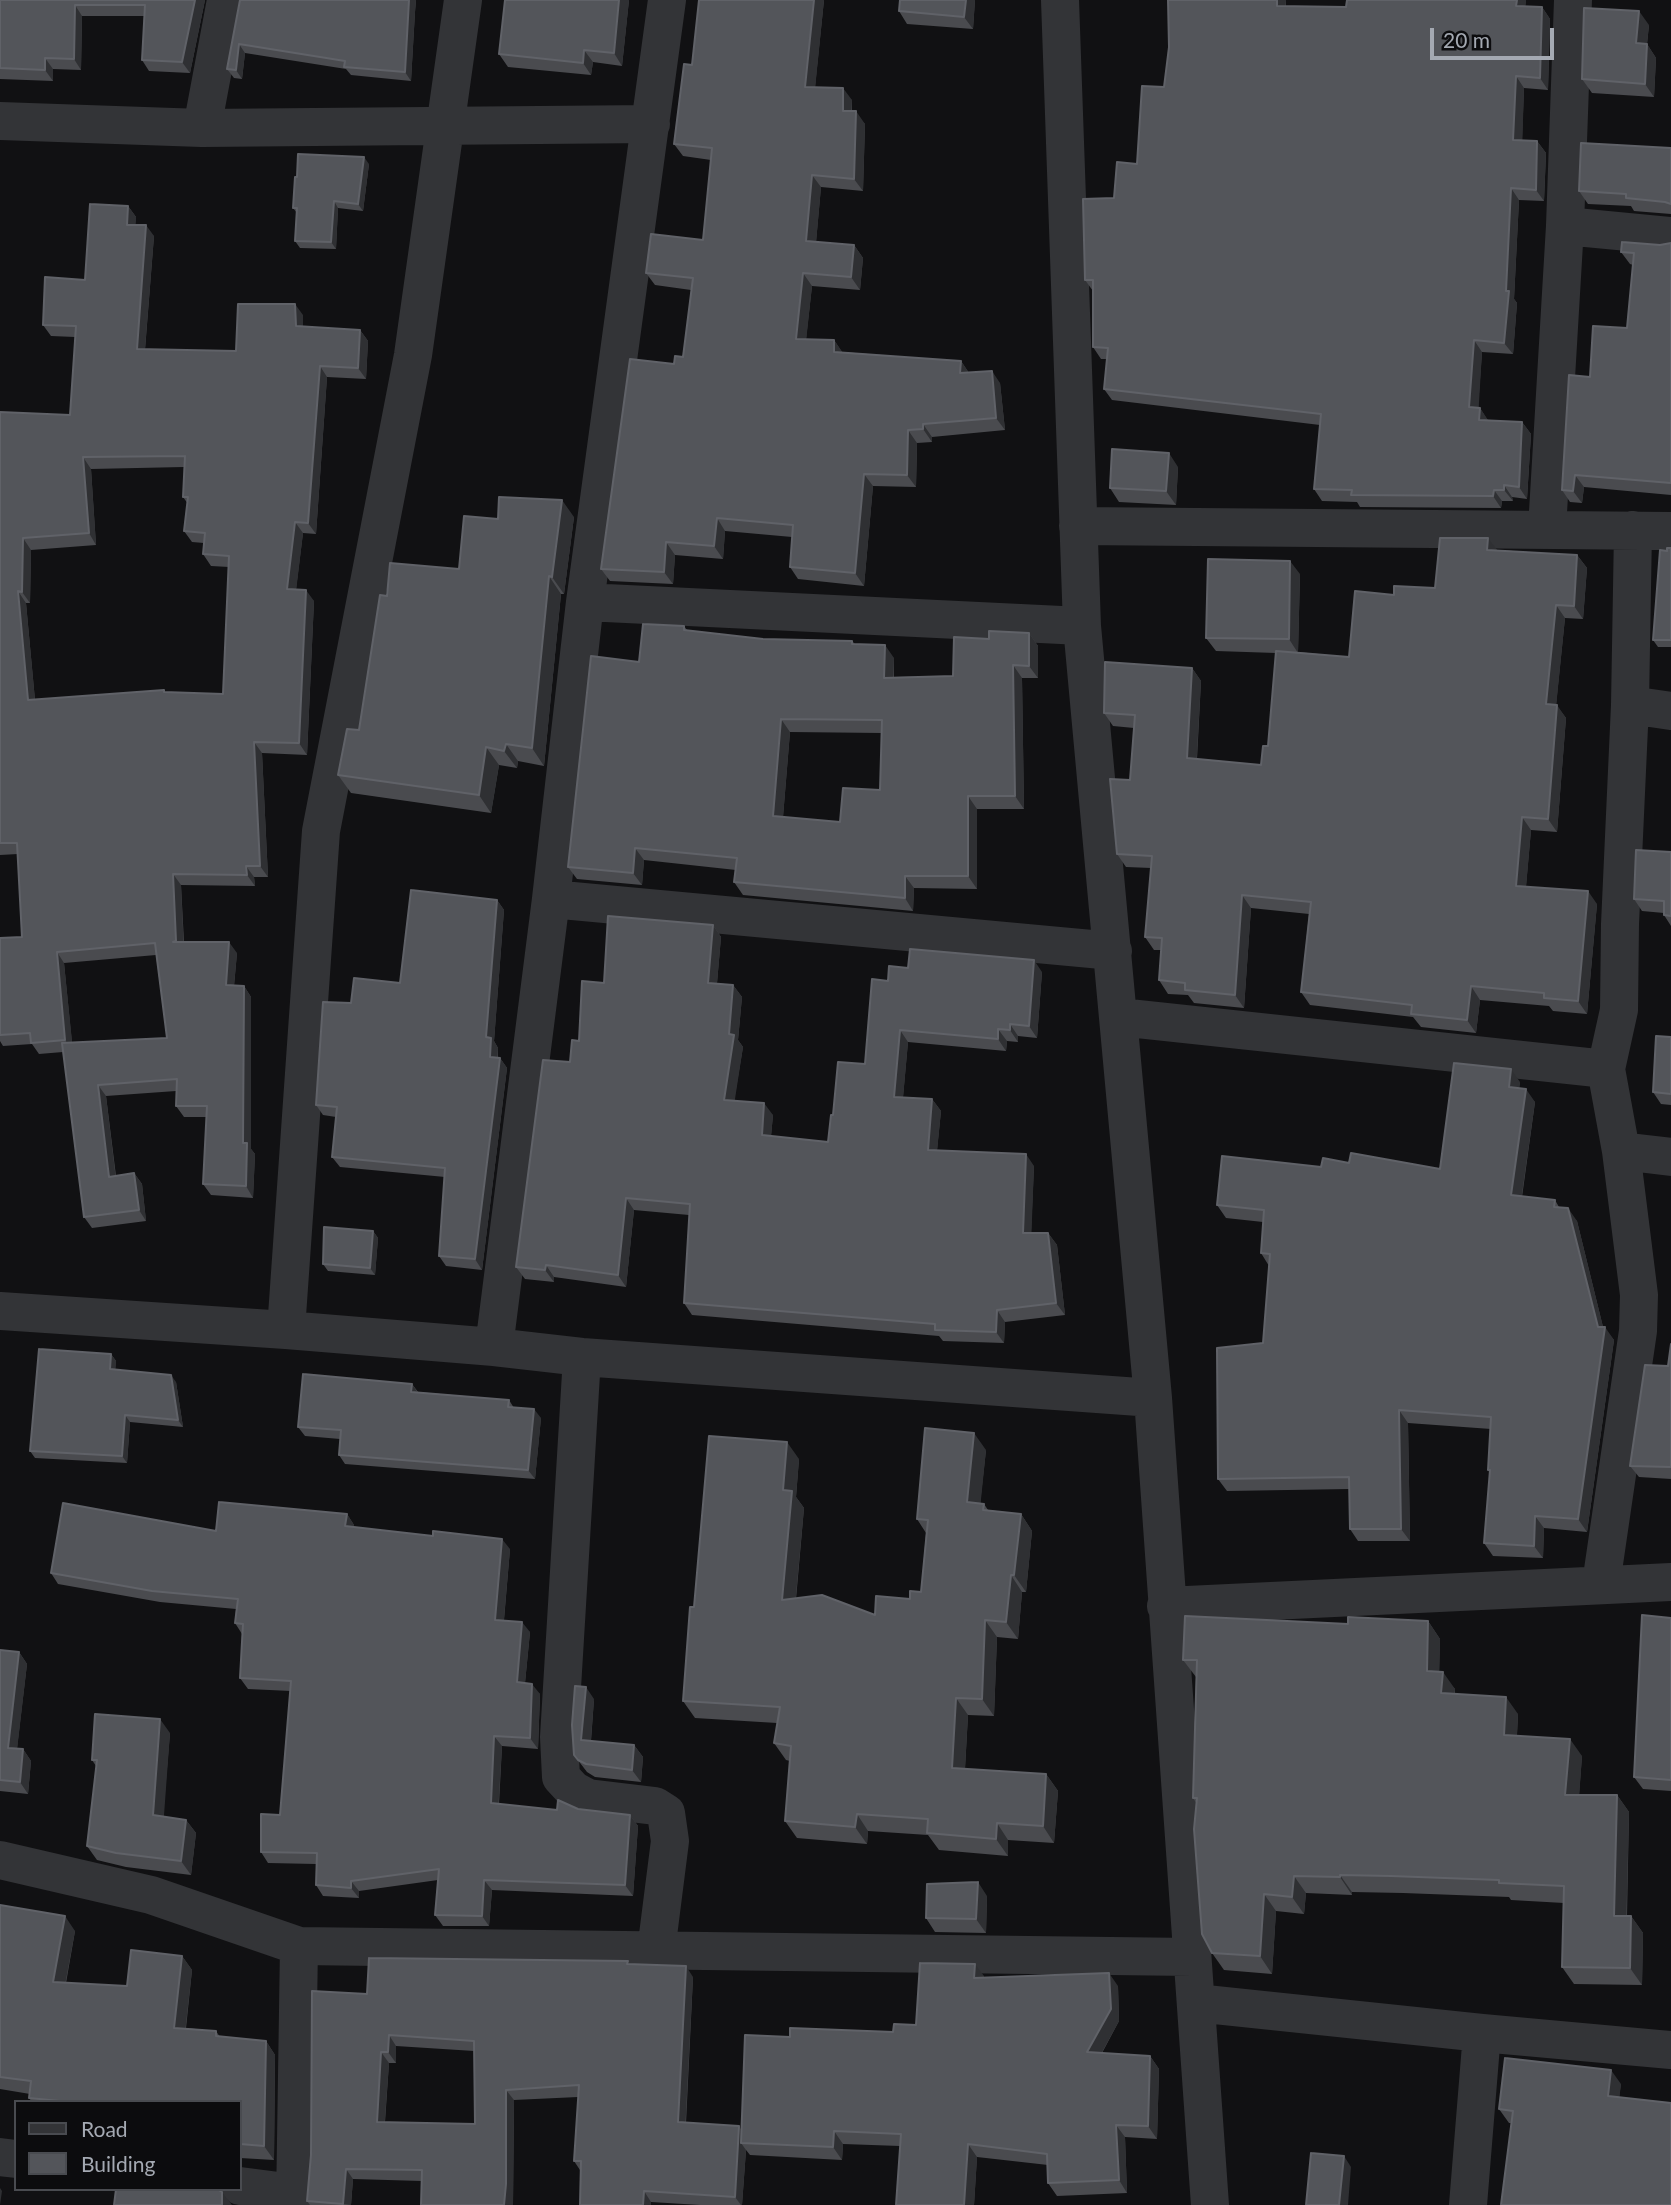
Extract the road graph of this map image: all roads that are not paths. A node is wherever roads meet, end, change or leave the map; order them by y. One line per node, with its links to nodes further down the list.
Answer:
1 (226, 0): 9 (street)
2 (463, 0): 8 (street)
3 (667, 0): 7 (street)
4 (1060, 0): 12 (street)
5 (1573, 0): 10 (street)
6 (0, 121): 9 (street)
7 (651, 124): 8 (street); 16 (street)
8 (444, 127): 9 (street); 27 (street)
9 (202, 128)
10 (1565, 226): 11 (street); 13 (street)
11 (1671, 236)
12 (1079, 526): 13 (street); 17 (street)
13 (1547, 528): 14 (street)
14 (1633, 530): 15 (street); 18 (street)
15 (1671, 531)
16 (585, 602): 17 (street); 20 (street)
17 (1082, 626): 21 (street)
18 (1630, 705): 19 (street); 23 (street)
19 (1671, 711)
20 (551, 899): 21 (street); 28 (street)
21 (1113, 951): 22 (street)
22 (1119, 1017): 23 (street); 30 (street)
23 (1606, 1069): 24 (street)
24 (1621, 1151): 25 (street); 32 (street)
25 (1671, 1157)
26 (0, 1311): 27 (street)
27 (286, 1330): 28 (street)
28 (494, 1347): 29 (street)
29 (583, 1357): 30 (street); 36 (street)
30 (1153, 1398): 33 (street)
31 (1671, 1582): 32 (street)
32 (1601, 1584): 33 (street)
33 (1166, 1606): 37 (street)
34 (0, 1860): 35 (street)
35 (299, 1946): 36 (street); 42 (street)
36 (656, 1951): 37 (street)
37 (1192, 1957): 38 (street)
38 (1195, 2003): 39 (street); 43 (street)
39 (1482, 2033): 40 (street); 44 (street)
40 (1671, 2050)
41 (242, 2186): 42 (street)
42 (294, 2199)
43 (1210, 2205)
44 (1468, 2205)

